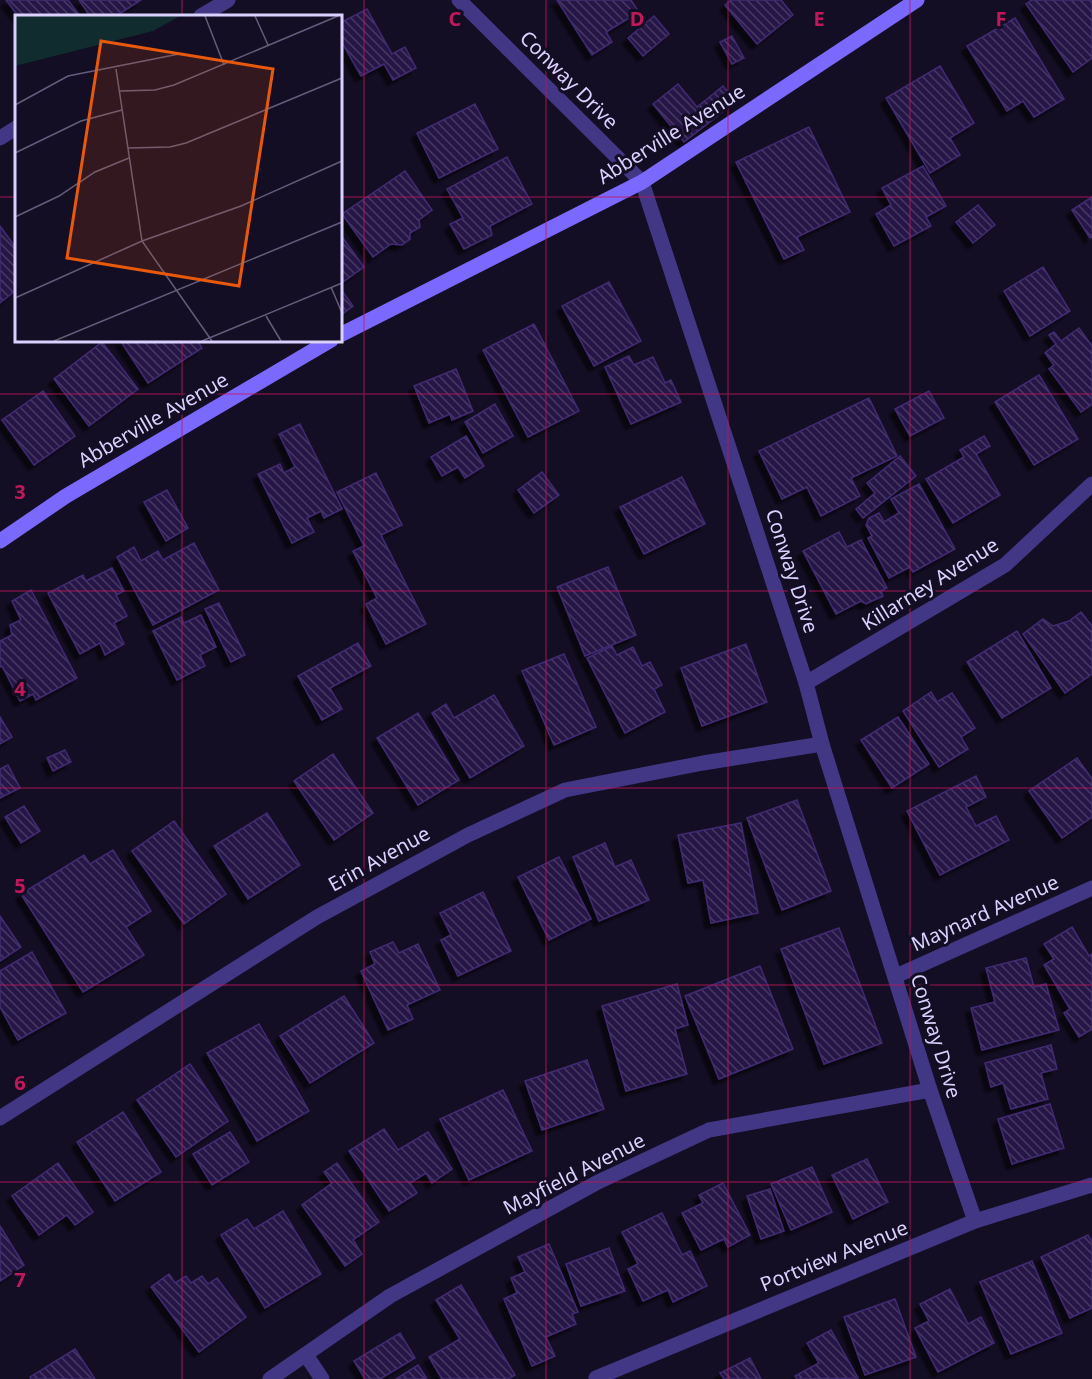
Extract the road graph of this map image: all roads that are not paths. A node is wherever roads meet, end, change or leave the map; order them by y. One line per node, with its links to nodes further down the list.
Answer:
1 (228, 0): 4 (street)
2 (459, 0): 7 (street, Conway Drive)
3 (916, 0): 7 (street, Abberville Avenue)
4 (203, 15)
5 (15, 129): 6 (street)
6 (0, 138)
7 (642, 182): 8 (street, Abberville Avenue); 12 (street, Conway Drive)
8 (342, 334)
9 (328, 342): 11 (street, Abberville Avenue)
10 (1092, 484): 12 (street, Killarney Avenue)
11 (0, 541)
12 (806, 683): 13 (street, Conway Drive)
13 (822, 744): 15 (street, Conway Drive); 17 (street, Erin Avenue)
14 (1092, 888): 15 (street, Maynard Avenue)
15 (896, 976): 16 (street, Conway Drive)
16 (930, 1090): 19 (street, Conway Drive); 20 (street, Mayfield Avenue)
17 (0, 1118)
18 (1092, 1185): 19 (street, Portview Avenue)
19 (975, 1221): 21 (street, Portview Avenue)
20 (306, 1355): 22 (street, Mayfield Avenue); 23 (street)
21 (596, 1378)
22 (270, 1379)
23 (322, 1379)

